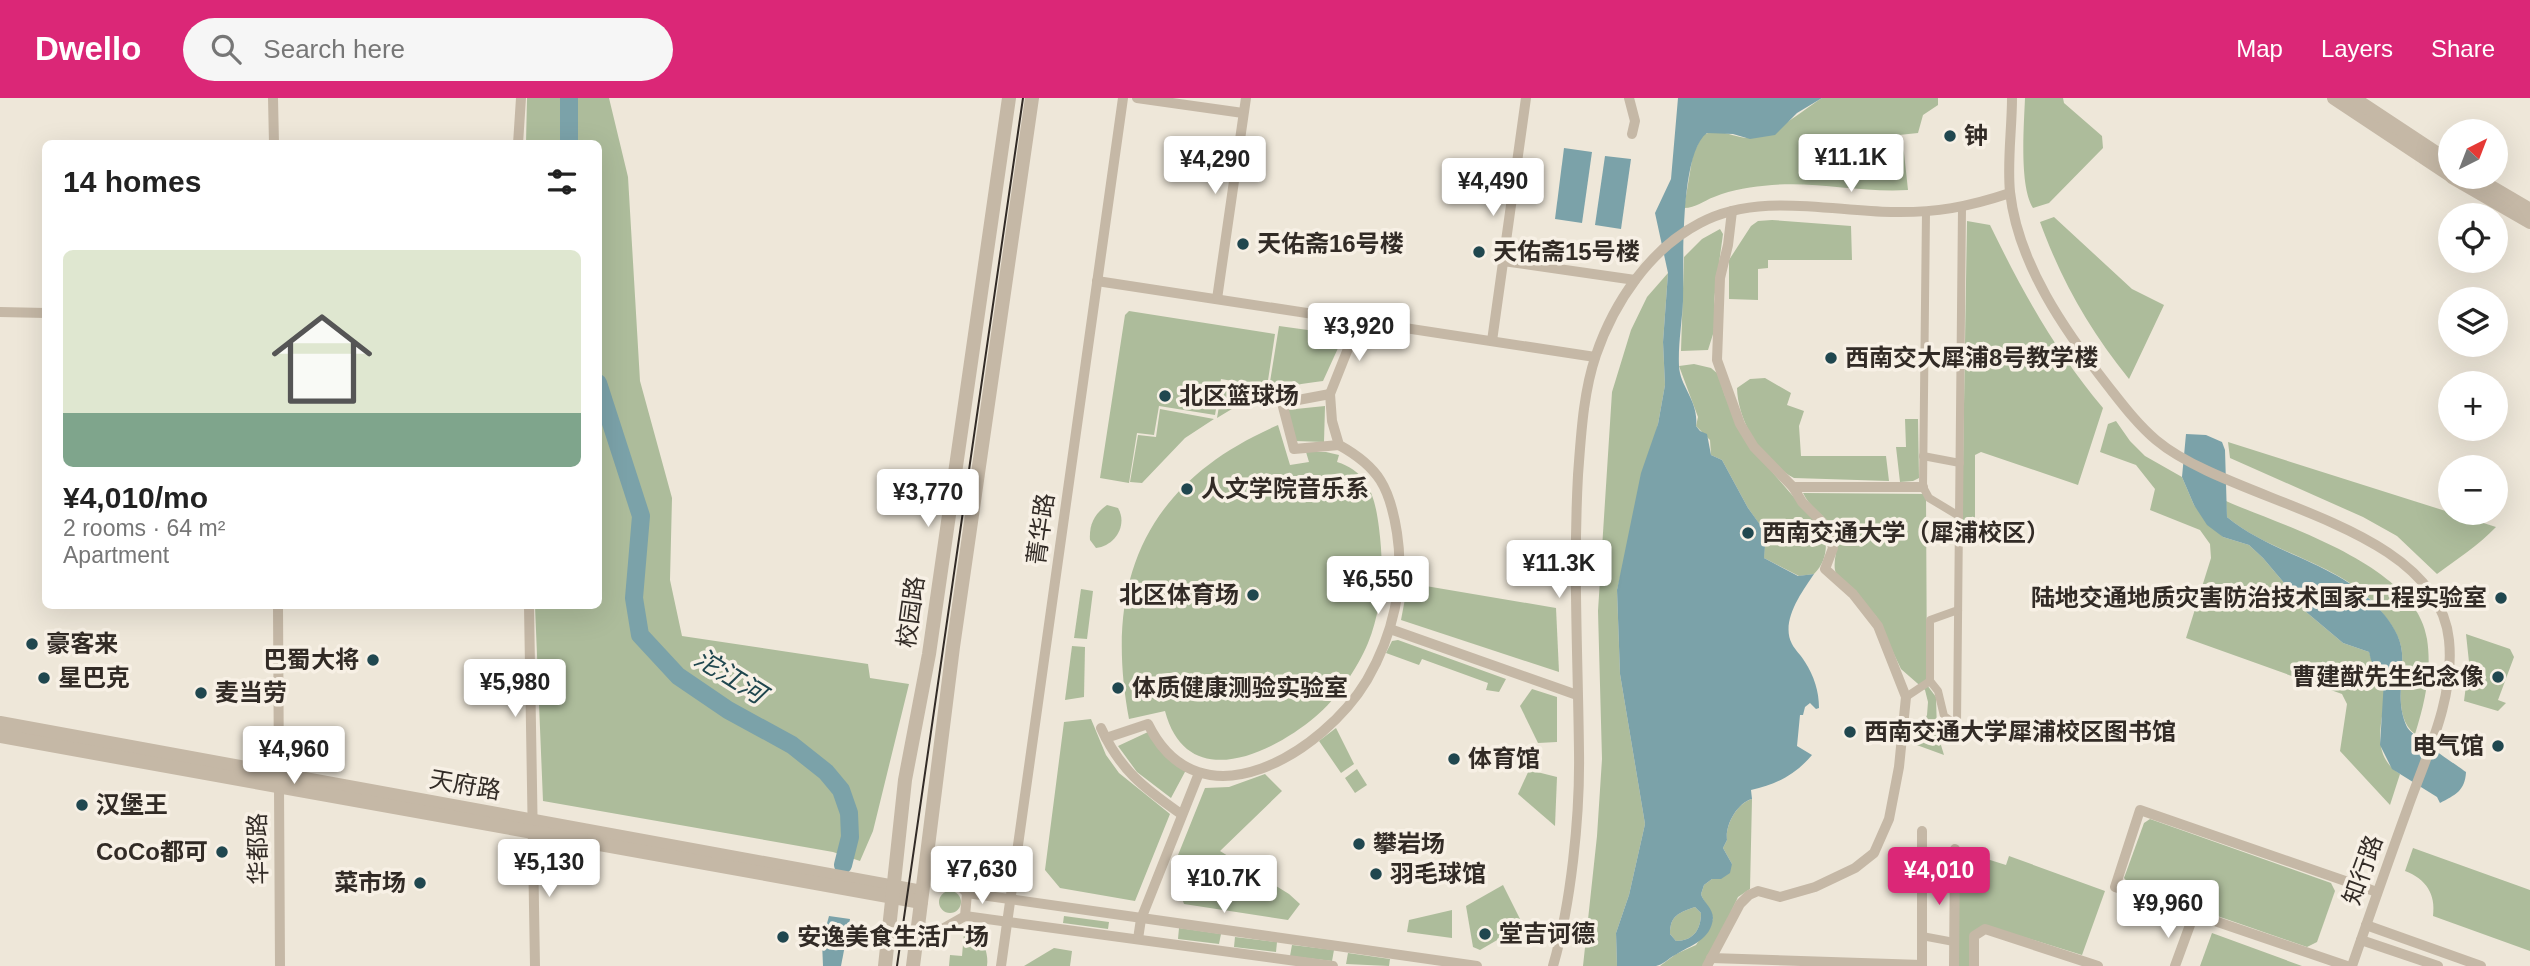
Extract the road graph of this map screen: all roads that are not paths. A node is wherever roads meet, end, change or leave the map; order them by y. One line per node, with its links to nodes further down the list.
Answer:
1 (273, 98): 16 (street)
2 (521, 98): 17 (street)
3 (1009, 98): 60 (street, 校园路)
4 (1032, 98): 59 (street, 校园路)
5 (1123, 98): 30 (street, 菁华路)
6 (1137, 98): 13 (street)
7 (1245, 98): 14 (street)
8 (1526, 98): 28 (street)
9 (1629, 98): 15 (street)
10 (2012, 98): 22 (street, 知行路)
11 (2334, 98): 19 (street)
12 (2353, 98): 18 (street)
13 (1184, 101): 14 (street)
14 (1243, 113): 31 (street)
15 (1632, 135)
16 (274, 140)
17 (518, 140)
18 (2438, 154)
19 (2438, 167)
20 (2473, 189): 27 (street)
21 (2494, 189): 24 (street)
22 (2011, 193): 23 (street); 61 (street, 知行路)
23 (1962, 208): 26 (street); 40 (street)
24 (2530, 210)
25 (1732, 211): 26 (street); 29 (street); 41 (street)
26 (1926, 212): 39 (street)
27 (2530, 222)
28 (1503, 261): 29 (street); 35 (street)
29 (1635, 280): 36 (street)
30 (1097, 281): 31 (street); 64 (street, 菁华路)
31 (1217, 299): 34 (street)
32 (0, 312): 33 (street)
33 (42, 313)
34 (1359, 321): 35 (street); 37 (street)
35 (1492, 341): 36 (street)
36 (1595, 357): 49 (street)
37 (1330, 394): 38 (street); 38 (street)
38 (1339, 445): 47 (street)
39 (1923, 456): 40 (street); 42 (street)
40 (1960, 463): 43 (street)
41 (1793, 487): 42 (street); 50 (street)
42 (1923, 487): 43 (street)
43 (1959, 516): 46 (street)
44 (278, 609): 54 (street, 华都路)
45 (529, 609): 56 (street)
46 (1958, 610): 48 (street); 48 (street)
47 (1390, 629): 49 (street); 53 (street)
48 (1930, 681): 50 (street)
49 (1577, 695): 84 (street)
50 (1906, 697): 75 (street)
51 (0, 723): 54 (street, 天府路)
52 (0, 736): 54 (street, 天府路)
53 (1199, 773): 55 (street); 55 (street)
54 (279, 781): 56 (street, 天府路); 77 (street, 华都路)
55 (1181, 814): 66 (street)
56 (532, 826): 60 (street, 天府路); 78 (street)
57 (1922, 831): 70 (street)
58 (1955, 849): 73 (street)
59 (927, 852): 62 (street); 63 (street, 校园路)
60 (892, 891): 63 (street, 天府路); 79 (street, 校园路)
61 (2377, 891): 69 (street, 知行路); 89 (street)
62 (967, 893): 64 (street); 65 (street)
63 (922, 897): 74 (street, 校园路)
64 (1010, 898): 66 (street); 67 (street, 菁华路)
65 (965, 916): 67 (street); 74 (street)
66 (1141, 919): 71 (street); 83 (street)
67 (1007, 922): 71 (street); 81 (street, 菁华路)
68 (2190, 925): 88 (street)
69 (2366, 925): 72 (street, 知行路); 91 (street)
70 (1922, 936): 73 (street); 76 (street)
71 (1138, 939): 82 (street)
72 (2361, 940): 89 (street, 知行路); 90 (street)
73 (1954, 943): 85 (street)
74 (916, 944): 80 (street, 校园路)
75 (1709, 962): 76 (street)
76 (1922, 965)
77 (280, 966)
78 (535, 966)
79 (885, 966)
80 (913, 966)
81 (1001, 966)
82 (1333, 966)
83 (1477, 966)
84 (1553, 966)
85 (1954, 966)
86 (1974, 966): 87 (street)
87 (2098, 966)
88 (2175, 966)
89 (2350, 966)
90 (2438, 966)
91 (2481, 966)

